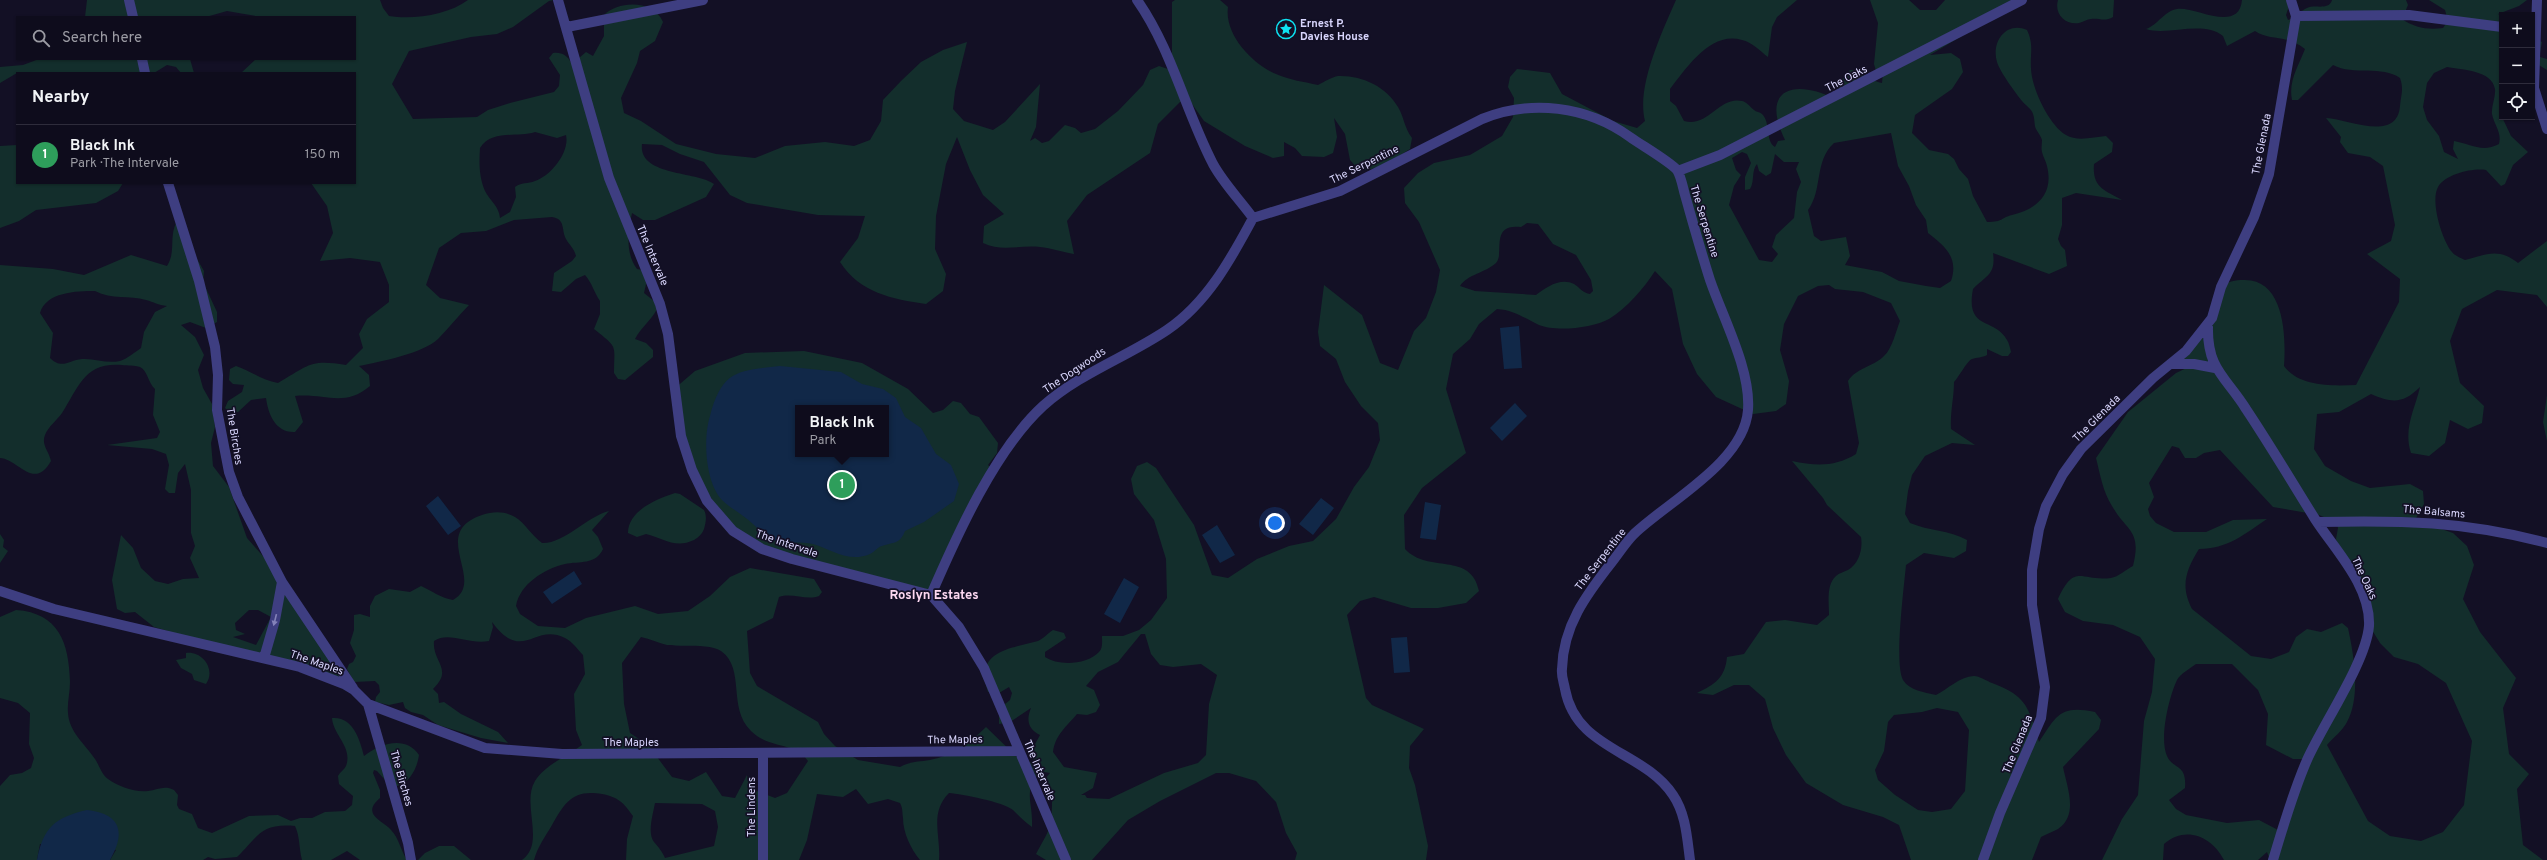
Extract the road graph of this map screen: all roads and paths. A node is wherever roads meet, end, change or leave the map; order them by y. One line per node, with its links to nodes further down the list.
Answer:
1 (129, 0): 8 (street)
2 (558, 0): 11 (street, The Intervale)
3 (703, 0): 11 (street)
4 (1137, 0): 21 (street)
5 (2022, 0): 19 (street, The Oaks)
6 (2291, 0): 9 (street)
7 (2537, 0): 10 (street)
8 (133, 16)
9 (2296, 16): 12 (street); 22 (street, The Glenada)
10 (2535, 21)
11 (567, 27): 29 (street, The Intervale)
12 (2499, 27)
13 (2535, 31): 14 (street)
14 (2547, 32)
15 (2534, 48): 18 (street)
16 (142, 60): 17 (street)
17 (145, 72)
18 (2547, 129)
19 (1678, 171): 21 (street, The Serpentine); 38 (street, The Serpentine)
20 (168, 184): 27 (street, The Birches)
21 (1253, 218): 29 (street, The Dogwoods)
22 (2208, 327): 23 (street, The Glenada); 24 (street, The Oaks)
23 (2172, 364): 24 (street); 39 (street, The Glenada)
24 (2215, 368): 25 (street, The Oaks)
25 (2317, 522): 26 (street, The Balsams); 40 (street, The Oaks)
26 (2547, 543)
27 (282, 582): 30 (street, one-way to 30); 31 (street, The Birches)
28 (0, 591): 30 (street, The Maples)
29 (931, 595): 33 (street, The Intervale)
30 (264, 658): 31 (street, The Maples)
31 (354, 690): 32 (street, The Maples)
32 (368, 704): 34 (street, The Maples); 35 (street, The Birches)
33 (1018, 751): 34 (street, The Maples); 37 (street, The Intervale)
34 (763, 754): 36 (street, The Lindens)
35 (411, 860)
36 (763, 860)
37 (1066, 860)
38 (1690, 860)
39 (1983, 860)
40 (2273, 860)

